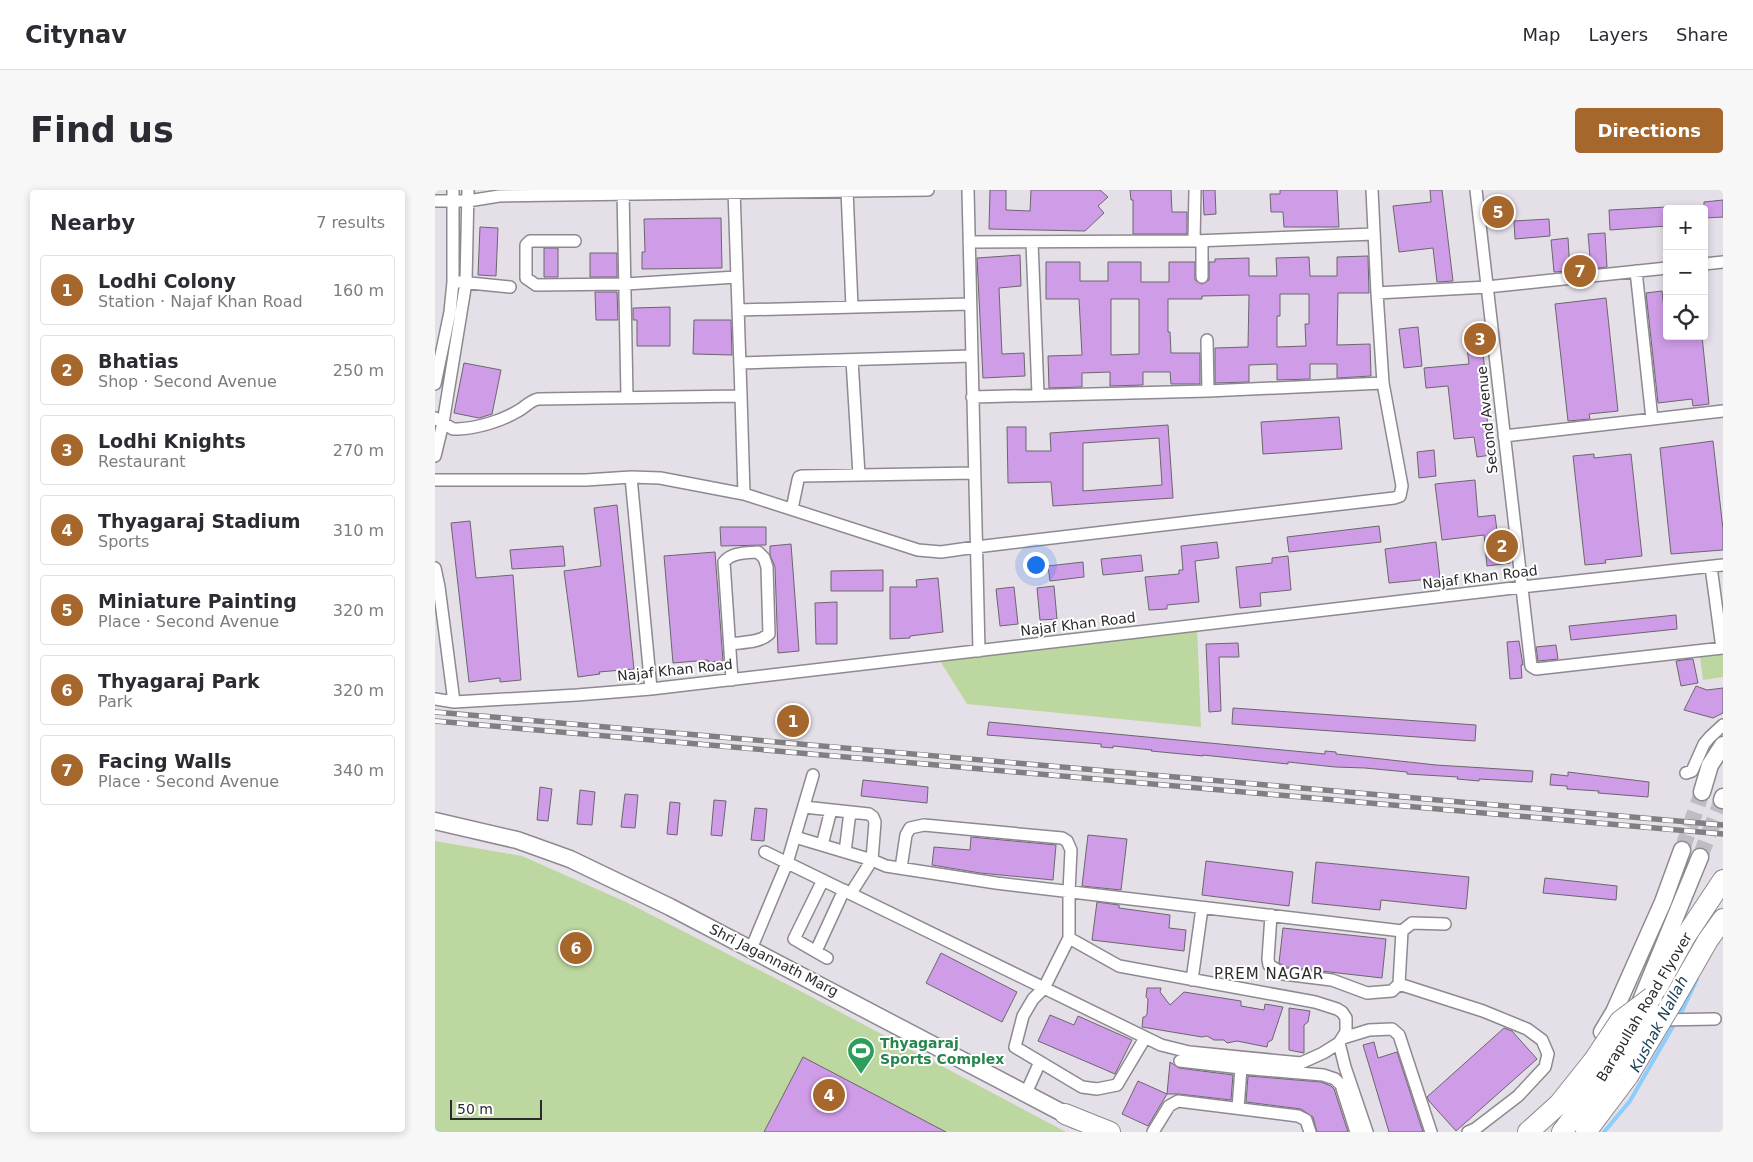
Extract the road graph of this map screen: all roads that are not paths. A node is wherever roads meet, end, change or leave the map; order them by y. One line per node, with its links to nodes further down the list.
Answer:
1 (484, 190): 12 (street)
2 (928, 190): 8 (street)
3 (968, 190): 17 (street)
4 (1195, 190): 16 (street)
5 (1372, 190): 14 (street)
6 (1476, 190): 29 (street, Second Avenue)
7 (734, 191): 8 (street); 9 (street); 23 (street)
8 (847, 191): 32 (street)
9 (623, 192): 12 (street); 27 (street)
10 (454, 196): 11 (street); 13 (street); 25 (street)
11 (468, 196): 12 (street); 26 (street)
12 (499, 196)
13 (435, 201)
14 (1374, 234): 16 (street); 30 (street)
15 (575, 241): 27 (street)
16 (1198, 241): 18 (street); 24 (street)
17 (969, 242): 18 (street); 31 (street)
18 (1032, 242): 41 (street)
19 (1723, 262): 20 (street)
20 (1708, 264)
21 (1663, 268): 22 (street)
22 (1635, 271): 29 (street); 46 (street)
23 (736, 277): 27 (street); 33 (street)
24 (1202, 277)
25 (453, 282): 26 (street); 39 (street)
26 (466, 282): 28 (street); 47 (street)
27 (626, 284): 43 (street)
28 (510, 287)
29 (1487, 287): 30 (street); 48 (street, Second Avenue)
30 (1377, 293): 38 (street)
31 (970, 304): 32 (street); 35 (street)
32 (852, 307): 33 (street)
33 (738, 310): 37 (street)
34 (1207, 340): 40 (street)
35 (971, 356): 36 (street); 44 (street)
36 (852, 360): 37 (street); 51 (street)
37 (740, 363): 42 (street)
38 (1383, 383): 40 (street); 56 (street)
39 (435, 384)
40 (1208, 391): 41 (street)
41 (1038, 394): 44 (street)
42 (741, 396): 43 (street); 54 (street)
43 (627, 397): 47 (street)
44 (972, 397): 50 (street)
45 (1723, 411): 46 (street)
46 (1652, 419): 48 (street)
47 (439, 420): 49 (street)
48 (1504, 436): 60 (street, Second Avenue)
49 (435, 456)
50 (974, 473): 51 (street); 56 (street)
51 (859, 475): 55 (street)
52 (631, 477): 53 (street); 54 (street); 65 (street)
53 (435, 480)
54 (744, 494): 55 (street)
55 (792, 509): 56 (street)
56 (975, 546): 63 (street)
57 (1723, 565): 58 (street, Najaf Khan Road)
58 (1711, 567): 60 (street, Najaf Khan Road); 62 (street)
59 (435, 568): 68 (street)
60 (1522, 587): 62 (street, Second Avenue); 63 (street, Najaf Khan Road)
61 (730, 644): 61 (street); 64 (street)
62 (1722, 648)
63 (979, 651): 64 (street, Najaf Khan Road)
64 (732, 680): 65 (street, Najaf Khan Road)
65 (651, 689): 68 (street, Najaf Khan Road)
66 (435, 693): 68 (street)
67 (435, 699): 68 (street, Najaf Khan Road)
68 (453, 702)
69 (1723, 726): 71 (street)
70 (1723, 745): 73 (street)
71 (1686, 773)
72 (813, 775): 74 (street)
73 (1702, 792)
74 (804, 807): 75 (street); 78 (street)
75 (831, 810): 76 (street); 79 (street)
76 (850, 812): 82 (street); 84 (street)
77 (435, 821): 97 (street, Shri Jagannath Marg)
78 (795, 837): 79 (street); 85 (street)
79 (822, 845): 82 (street)
80 (1682, 850): 104 (street)
81 (765, 852): 85 (street)
82 (845, 852): 84 (street)
83 (1700, 857): 106 (street)
84 (871, 860): 86 (street); 89 (street)
85 (787, 863): 87 (street); 97 (street)
86 (901, 868): 90 (street); 90 (street)
87 (823, 880): 89 (street); 98 (street)
88 (1723, 880): 103 (highway, Barapullah Road Flyover)
89 (847, 891): 98 (street); 102 (street)
90 (1069, 892): 91 (street); 96 (street)
91 (1202, 908): 92 (street); 100 (street)
92 (1271, 915): 95 (street); 101 (street)
93 (1723, 919): 127 (highway, Barapullah Road Flyover, bridge)
94 (1445, 924): 95 (street)
95 (1402, 931): 101 (street)
96 (1069, 938): 100 (street); 102 (street)
97 (751, 949): 112 (street, Shri Jagannath Marg)
98 (816, 951): 99 (street)
99 (827, 958)
100 (1192, 980): 108 (street)
101 (1399, 984): 122 (street)
102 (1044, 988): 107 (street); 110 (street)
103 (1653, 997): 124 (highway, bridge); 126 (highway, Barapullah Road Flyover, bridge)
104 (1614, 1012): 106 (street); 123 (street)
105 (1715, 1019): 106 (street)
106 (1633, 1020): 125 (street)
107 (1145, 1038): 108 (street); 110 (street)
108 (1341, 1040): 120 (street); 121 (street)
109 (1180, 1061): 111 (street)
110 (1040, 1062): 112 (street)
111 (1241, 1068): 113 (street); 119 (street)
112 (1026, 1093): 114 (street, Shri Jagannath Marg)
113 (1238, 1108): 117 (street); 118 (street)
114 (1065, 1114): 115 (street, Shri Jagannath Marg); 116 (highway)
115 (1099, 1132)
116 (1110, 1132)
117 (1153, 1132)
118 (1310, 1132)
119 (1356, 1132)
120 (1367, 1132)
121 (1431, 1132)
122 (1468, 1132)
123 (1517, 1132)
124 (1528, 1132)
125 (1542, 1132)
126 (1562, 1132)
127 (1586, 1132)

